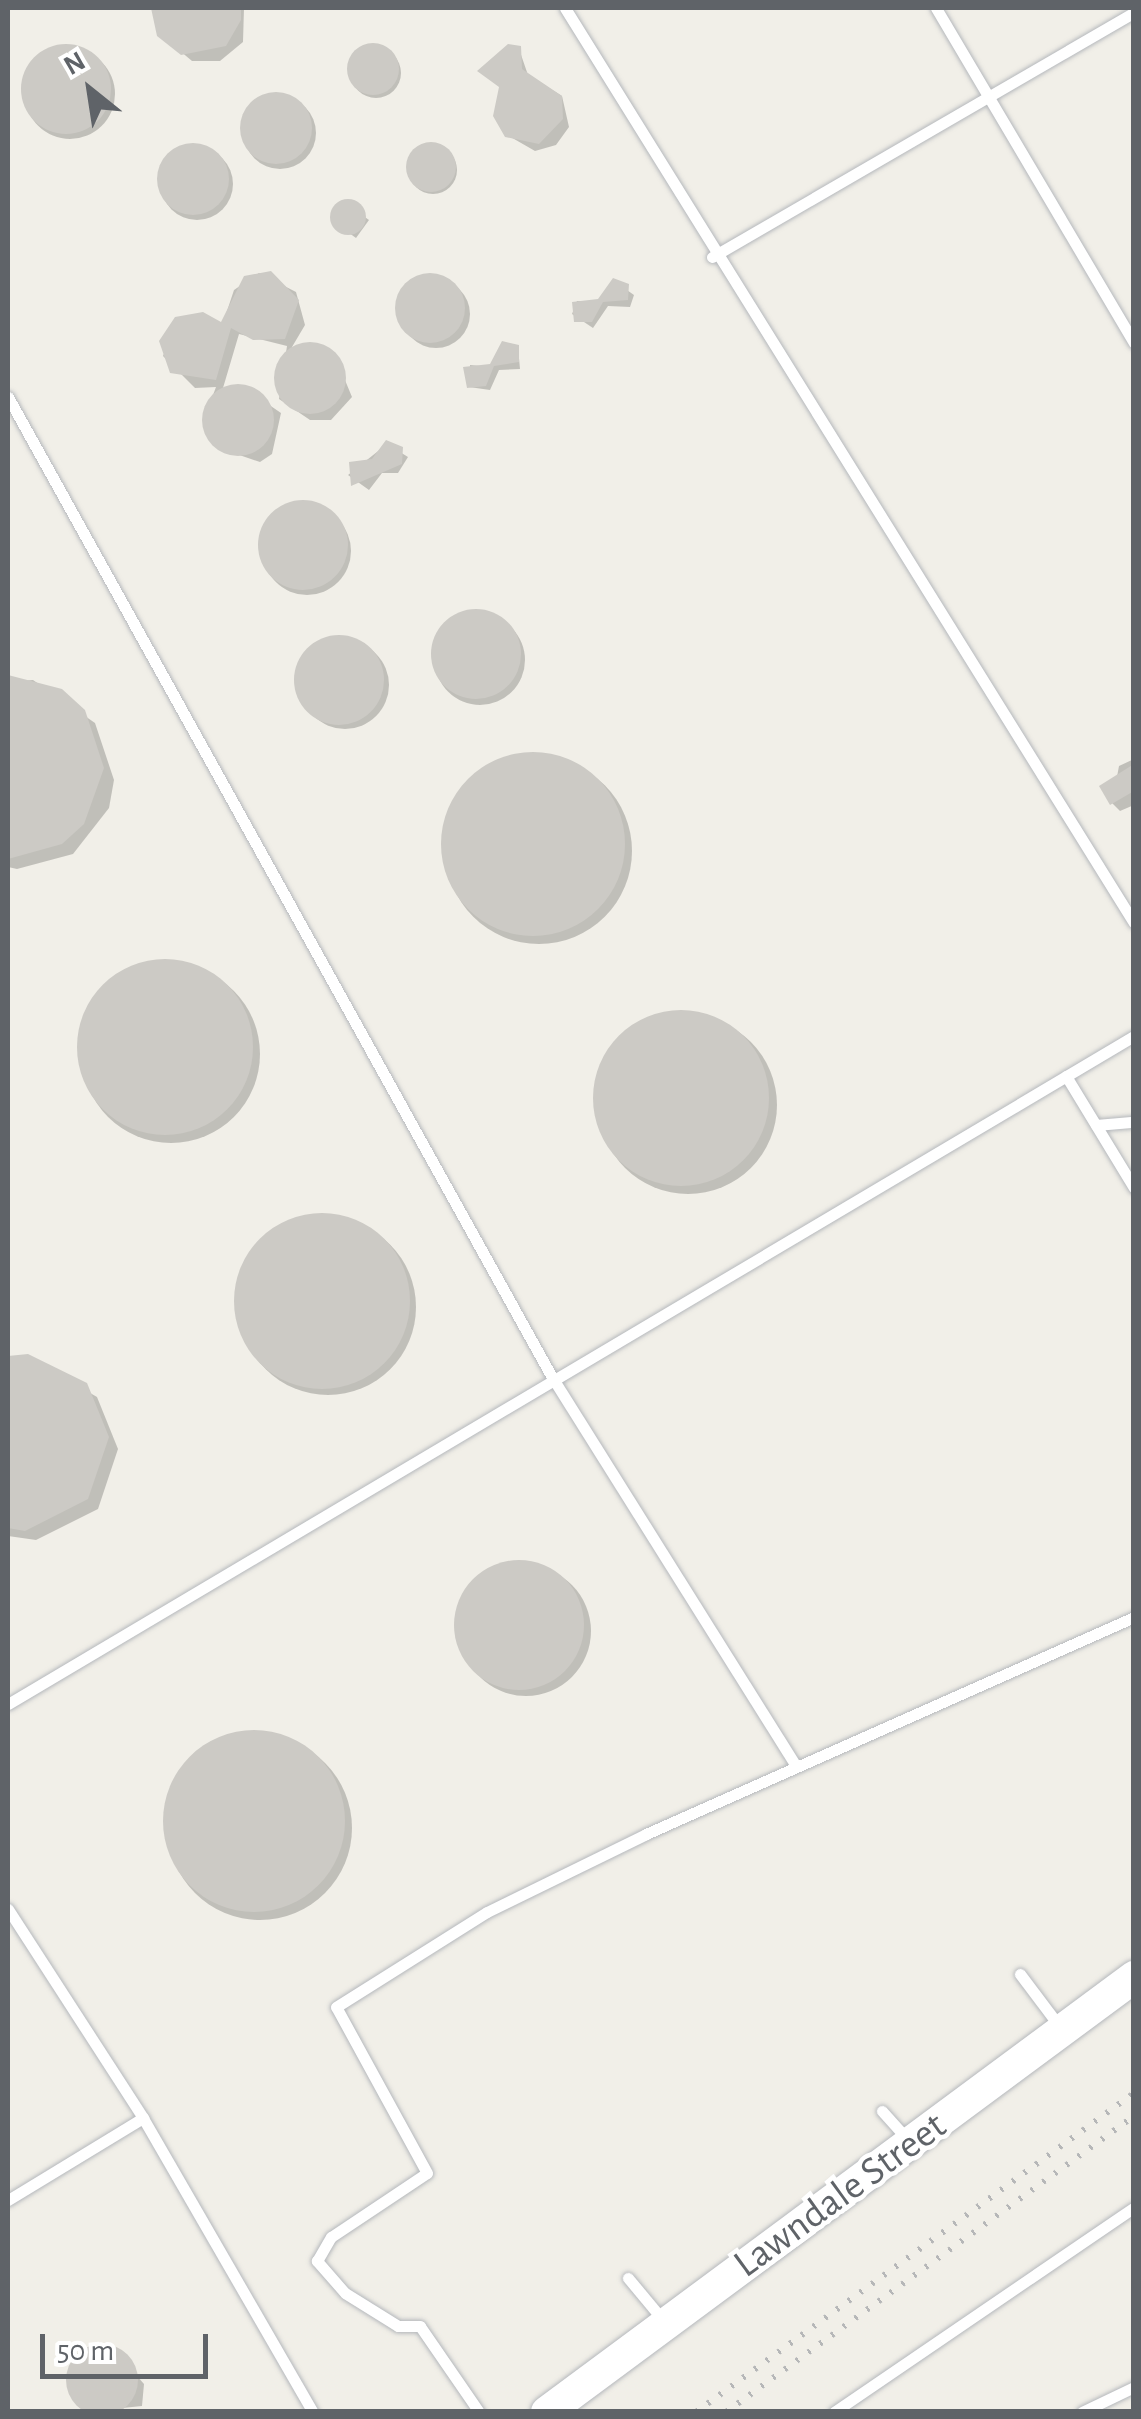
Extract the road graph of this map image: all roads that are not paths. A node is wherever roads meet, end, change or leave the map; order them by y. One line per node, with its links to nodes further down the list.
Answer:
1 (565, 8): 5 (lane)
2 (936, 8): 4 (lane)
3 (1134, 12): 4 (lane)
4 (988, 96): 5 (lane); 6 (lane)
5 (712, 257): 8 (lane)
6 (1134, 343)
7 (8, 397): 14 (lane)
8 (1134, 922)
9 (1134, 1036): 10 (lane)
10 (1066, 1076): 12 (lane); 14 (lane)
11 (1134, 1122): 12 (lane)
12 (1096, 1125): 13 (lane)
13 (1134, 1188)
14 (552, 1377): 16 (lane); 17 (lane)
15 (1134, 1618): 17 (lane)
16 (8, 1704)
17 (795, 1765): 31 (lane)
18 (8, 1909): 23 (lane)
19 (1020, 1974): 21 (lane)
20 (1134, 1977): 21 (main road, Lawndale Street)
21 (1064, 2031): 24 (main road, Lawndale Street)
22 (882, 2110): 24 (lane)
23 (143, 2118): 25 (lane); 30 (lane)
24 (910, 2143): 28 (main road, Lawndale Street)
25 (8, 2200)
26 (1134, 2206): 33 (lane)
27 (628, 2278): 28 (lane)
28 (666, 2323): 32 (main road, Lawndale Street)
29 (1134, 2387): 34 (lane)
30 (313, 2412)
31 (479, 2412)
32 (546, 2412)
33 (834, 2412)
34 (1082, 2412)

